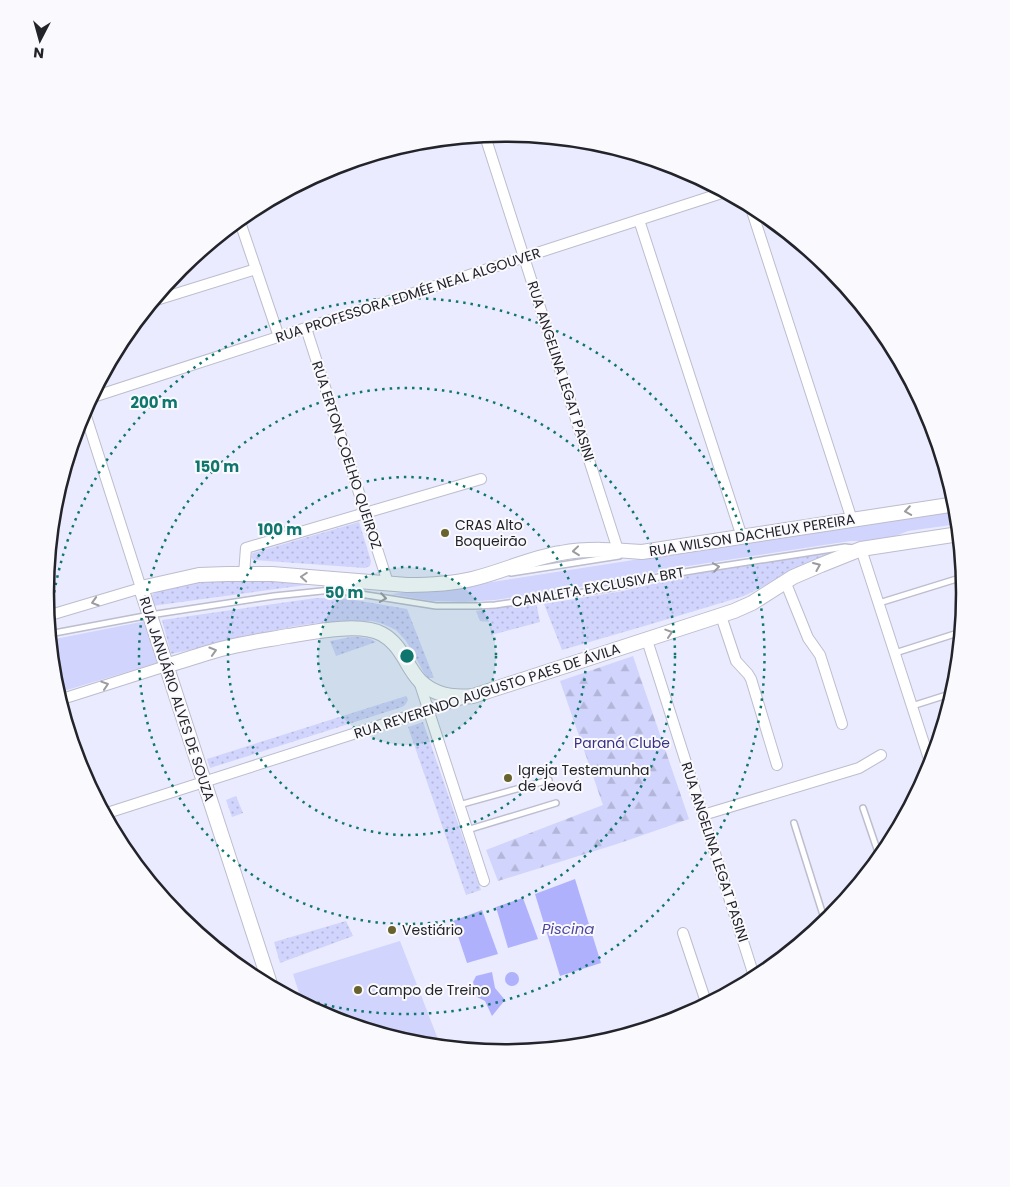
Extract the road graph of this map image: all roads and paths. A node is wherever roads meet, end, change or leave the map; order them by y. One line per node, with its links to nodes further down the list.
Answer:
1 (487, 143): 6 (street, RUA ANGELINA LEGAT PASINI)
2 (716, 195): 4 (street, RUA PROFESSORA EDMÉE NEAL ALGOUVER)
3 (754, 217): 16 (street)
4 (639, 220): 6 (street, RUA PROFESSORA EDMÉE NEAL ALGOUVER); 18 (street)
5 (242, 227): 7 (street)
6 (524, 258): 9 (street, RUA PROFESSORA EDMÉE NEAL ALGOUVER); 20 (street, RUA ANGELINA LEGAT PASINI)
7 (256, 269): 8 (street); 10 (street)
8 (165, 297)
9 (306, 328): 10 (street, RUA PROFESSORA EDMÉE NEAL ALGOUVER); 15 (street, RUA ERTON COELHO QUEIROZ)
10 (279, 337): 11 (street, RUA PROFESSORA EDMÉE NEAL ALGOUVER)
11 (100, 395)
12 (88, 422): 27 (street, RUA JANUÁRIO ALVES DE SOUZA)
13 (481, 479): 15 (street)
14 (948, 505): 16 (main road, RUA WILSON DACHEUX PEREIRA, one-way to 16)
15 (366, 513): 22 (street); 26 (street, RUA ERTON COELHO QUEIROZ)
16 (852, 520): 18 (main road, RUA WILSON DACHEUX PEREIRA)
17 (952, 535): 19 (main road)
18 (742, 537): 21 (main road, RUA WILSON DACHEUX PEREIRA)
19 (861, 549): 25 (main road, RUA REVERENDO AUGUSTO PAES DE ÁVILA, one-way to 19); 28 (lane, CANALETA EXCLUSIVA BRT, one-way to 19); 29 (street)
20 (618, 550): 21 (main road, RUA WILSON DACHEUX PEREIRA); 23 (main road, RUA WILSON DACHEUX PEREIRA, one-way to 23)
21 (642, 552): 23 (lane, CANALETA EXCLUSIVA BRT)
22 (244, 574): 26 (main road, RUA WILSON DACHEUX PEREIRA, one-way to 22); 27 (main road, RUA WILSON DACHEUX PEREIRA)
23 (472, 579): 26 (main road, RUA WILSON DACHEUX PEREIRA)
24 (956, 580): 29 (lane)
25 (786, 581): 32 (main road, RUA REVERENDO AUGUSTO PAES DE ÁVILA); 44 (street)
26 (388, 583): 28 (lane, CANALETA EXCLUSIVA BRT)
27 (141, 588): 30 (street, RUA WILSON DACHEUX PEREIRA, one-way to 30); 31 (main road, RUA JANUÁRIO ALVES DE SOUZA)
28 (334, 590): 31 (lane, CANALETA EXCLUSIVA BRT)
29 (879, 603): 36 (street)
30 (55, 614)
31 (150, 615): 33 (lane, CANALETA EXCLUSIVA BRT); 37 (main road, RUA JANUÁRIO ALVES DE SOUZA)
32 (721, 616): 35 (main road, RUA REVERENDO AUGUSTO PAES DE ÁVILA, one-way to 32); 47 (street)
33 (56, 633)
34 (954, 634): 36 (lane)
35 (647, 640): 39 (main road, RUA REVERENDO AUGUSTO PAES DE ÁVILA); 54 (street, RUA ANGELINA LEGAT PASINI)
36 (895, 653): 42 (street)
37 (166, 666): 38 (main road, one-way to 38); 41 (street, one-way to 37); 49 (main road, RUA JANUÁRIO ALVES DE SOUZA)
38 (419, 681): 39 (main road); 43 (street)
39 (473, 696): 43 (street, RUA REVERENDO AUGUSTO PAES DE ÁVILA)
40 (945, 696): 42 (lane)
41 (66, 698)
42 (912, 706): 45 (street)
43 (429, 710): 49 (street, RUA REVERENDO AUGUSTO PAES DE ÁVILA); 51 (street)
44 (842, 724)
45 (928, 750)
46 (881, 755): 54 (street)
47 (777, 765)
48 (549, 780): 51 (lane)
49 (204, 782): 53 (street, RUA REVERENDO AUGUSTO PAES DE ÁVILA); 62 (main road, RUA JANUÁRIO ALVES DE SOUZA)
50 (556, 802): 56 (lane)
51 (459, 805): 56 (street)
52 (863, 808): 57 (lane)
53 (110, 812)
54 (703, 815): 61 (street, RUA ANGELINA LEGAT PASINI)
55 (794, 823): 59 (lane)
56 (467, 830): 58 (street)
57 (877, 849)
58 (484, 881)
59 (823, 914)
60 (684, 933): 63 (street)
61 (753, 971)
62 (268, 977)
63 (704, 998)

